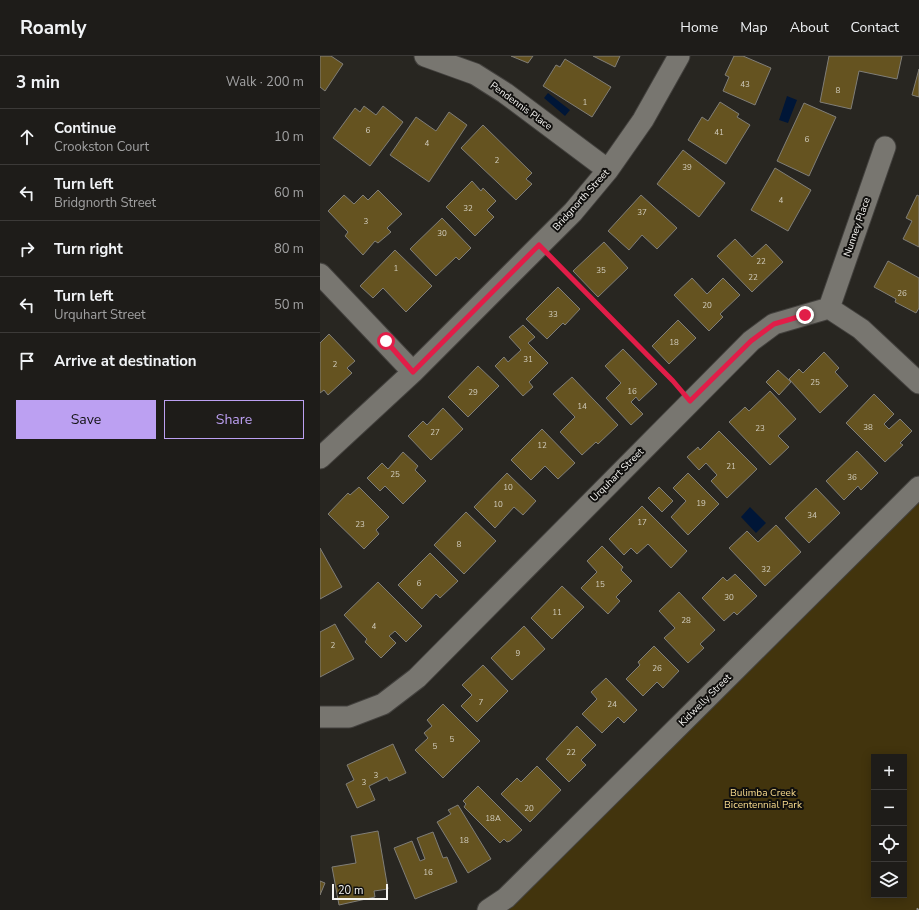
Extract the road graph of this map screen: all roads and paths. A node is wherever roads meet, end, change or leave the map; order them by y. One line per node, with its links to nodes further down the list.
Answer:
1 (425, 56): 4 (street, Pendennis Place)
2 (680, 56): 4 (street, Bridgnorth Street)
3 (885, 147): 7 (street, Nunney Place)
4 (608, 170): 5 (street, Bridgnorth Street)
5 (539, 245): 8 (street, Bridgnorth Street); 10 (path)
6 (320, 274): 8 (street)
7 (829, 308): 9 (street); 10 (street, Urquhart Street)
8 (413, 372): 11 (street, Bridgnorth Street)
9 (919, 383)
10 (690, 401): 13 (street, Urquhart Street)
11 (320, 458)
12 (919, 487): 15 (street, Kidwelly Street)
13 (320, 717)
14 (919, 908): 16 (path)
15 (488, 910)
16 (917, 910)

